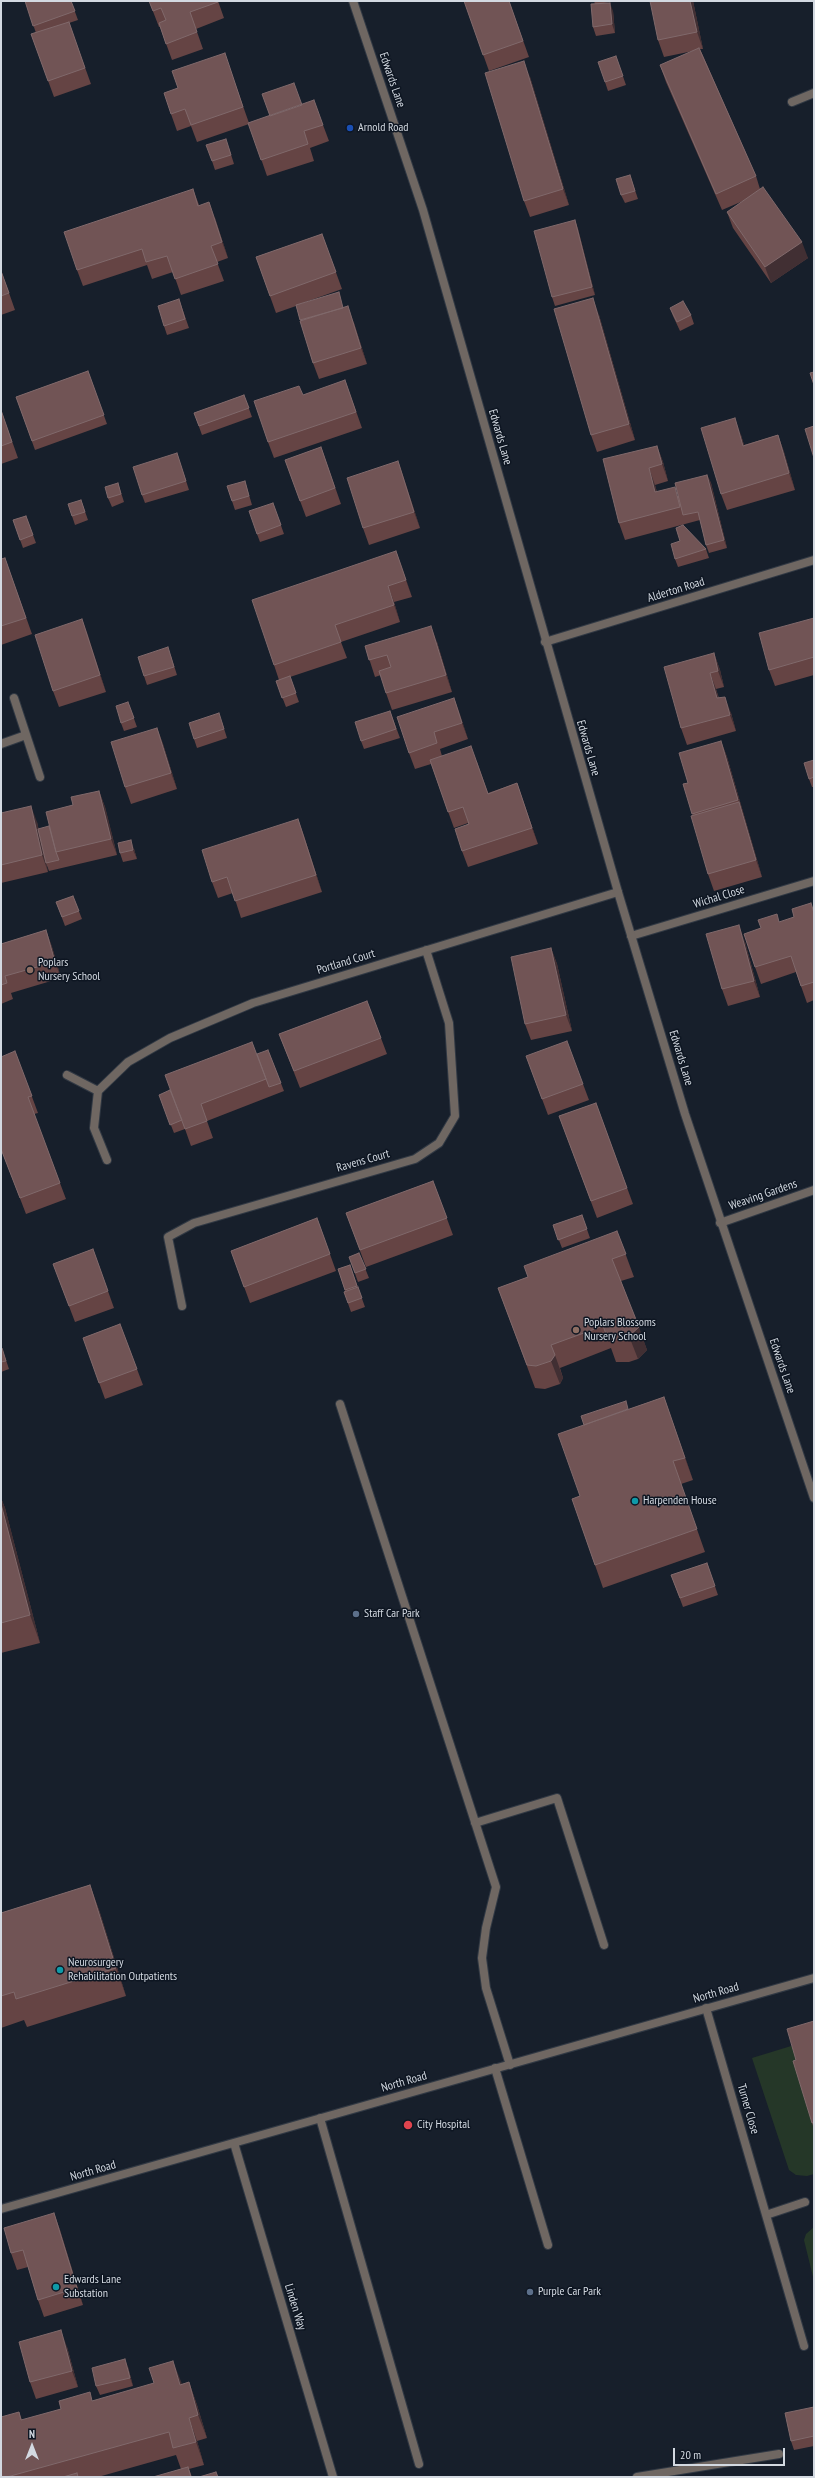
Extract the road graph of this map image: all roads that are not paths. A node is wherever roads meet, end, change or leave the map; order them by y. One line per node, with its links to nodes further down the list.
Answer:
1 (353, 1): 5 (street, Edwards Lane)
2 (814, 93): 3 (street)
3 (792, 102)
4 (814, 560): 5 (street, Alderton Road)
5 (545, 642): 11 (street, Edwards Lane)
6 (14, 698): 7 (street)
7 (26, 736): 8 (street); 9 (street)
8 (1, 744)
9 (40, 777)
10 (814, 881): 12 (street, Wichal Close)
11 (618, 892): 12 (street, Edwards Lane); 13 (street, Portland Court)
12 (631, 936): 18 (street, Edwards Lane)
13 (426, 950): 15 (street, Portland Court); 19 (street, Ravens Court)
14 (67, 1075): 15 (street)
15 (98, 1091): 16 (street)
16 (107, 1160)
17 (814, 1190): 18 (street, Weaving Gardens)
18 (720, 1223): 21 (street, Edwards Lane)
19 (182, 1306)
20 (340, 1404): 22 (street)
21 (814, 1498)
22 (475, 1823): 23 (street); 26 (street)
23 (604, 1945)
24 (814, 1978): 25 (street, North Road)
25 (706, 2008): 26 (street, North Road); 32 (street, Turner Close)
26 (510, 2065): 27 (street, North Road)
27 (495, 2068): 28 (street, North Road); 33 (street)
28 (320, 2118): 29 (street, North Road); 36 (street)
29 (234, 2143): 31 (street, North Road); 37 (street, Linden Way)
30 (805, 2202): 32 (street)
31 (1, 2209)
32 (766, 2216): 34 (street, Turner Close)
33 (548, 2245)
34 (804, 2346)
35 (779, 2454): 38 (street)
36 (419, 2464)
37 (333, 2477)
38 (638, 2477)

